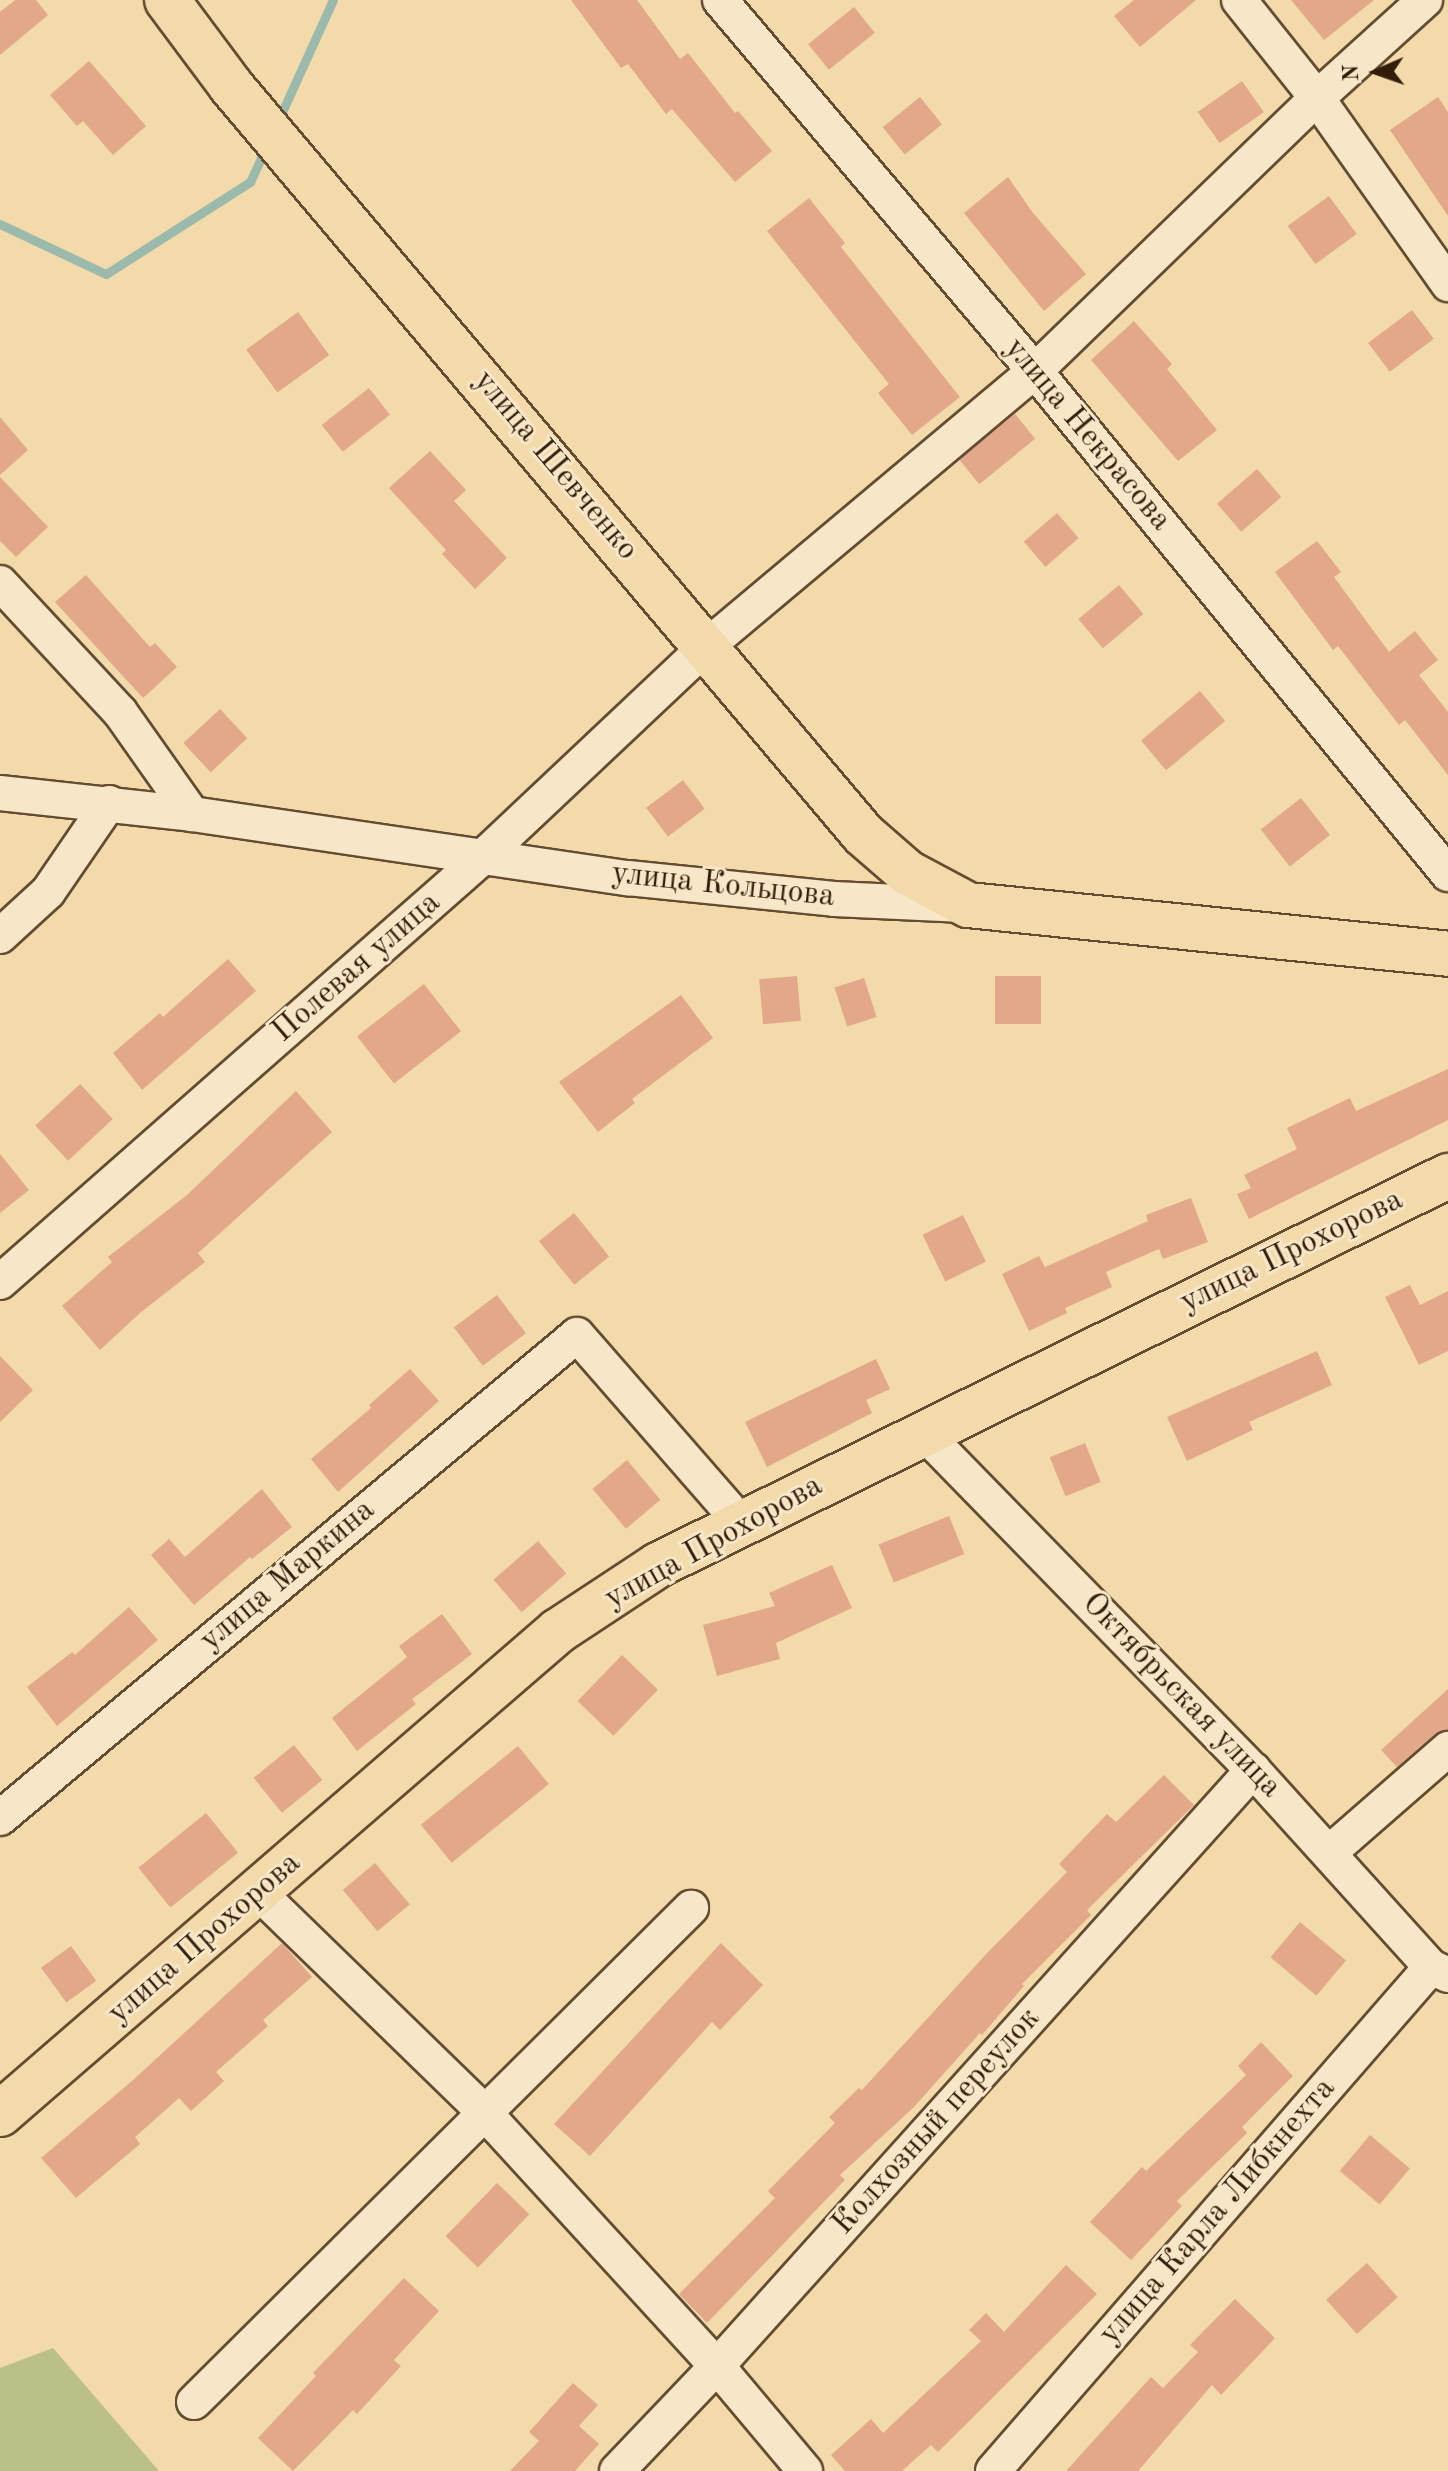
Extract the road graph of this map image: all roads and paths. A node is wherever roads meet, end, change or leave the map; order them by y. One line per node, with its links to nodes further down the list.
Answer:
1 (167, 0): 9 (main road, улица Шевченко)
2 (720, 0): 7 (street, улица Некрасова)
3 (1239, 0): 5 (street)
4 (1425, 0): 5 (street, Полевая улица)
5 (1317, 98): 6 (street); 7 (street, Полевая улица)
6 (1448, 284)
7 (1035, 371): 9 (street, Полевая улица); 14 (street, улица Некрасова)
8 (0, 583): 12 (street)
9 (707, 646): 13 (street, Полевая улица); 15 (main road, улица Шевченко)
10 (0, 793): 11 (street, улица Кольцова)
11 (109, 803): 12 (street, улица Кольцова); 16 (street)
12 (192, 814): 13 (street, улица Кольцова)
13 (484, 856): 15 (street, улица Кольцова); 19 (street, Полевая улица)
14 (1448, 874)
15 (968, 905): 17 (main road, улица Кольцова)
16 (0, 936)
17 (1448, 954)
18 (1448, 1176): 20 (main road, улица Прохорова)
19 (0, 1282)
20 (924, 1433): 21 (main road, улица Прохорова); 23 (street, Октябрьская улица)
21 (741, 1523): 24 (street, улица Маркина); 26 (main road, улица Прохорова)
22 (1448, 1749): 25 (street)
23 (1253, 1770): 25 (street, Октябрьская улица); 31 (street, Колхозный переулок)
24 (0, 1818)
25 (1330, 1852): 28 (street, Октябрьская улица)
26 (259, 1893): 29 (street); 30 (main road, улица Прохорова)
27 (691, 1908): 29 (street)
28 (1439, 1971): 35 (street, улица Карла Либкнехта)
29 (484, 2112): 31 (street); 32 (street)
30 (0, 2114)
31 (717, 2366): 33 (street, Колхозный переулок); 34 (street)
32 (194, 2402)
33 (617, 2471)
34 (805, 2471)
35 (993, 2471)

